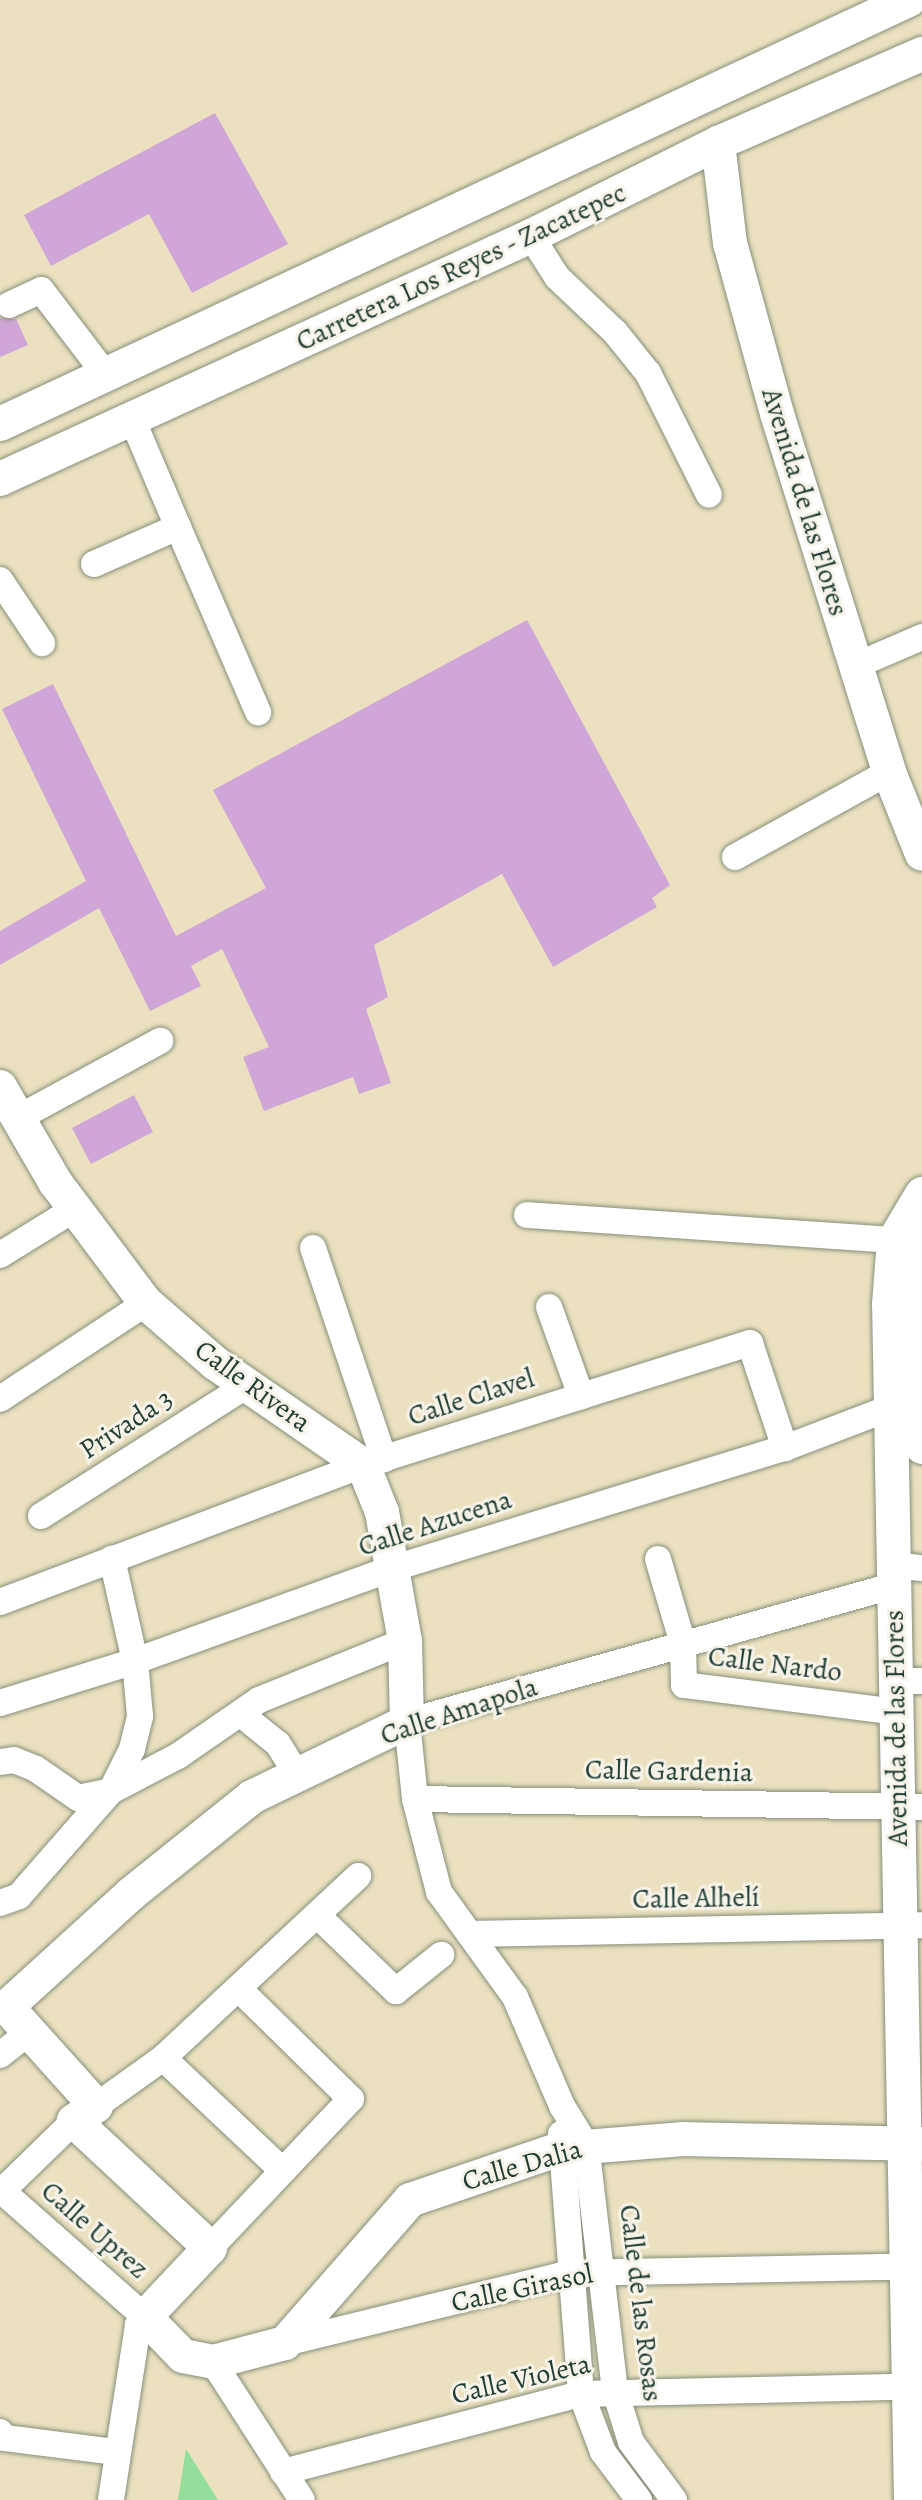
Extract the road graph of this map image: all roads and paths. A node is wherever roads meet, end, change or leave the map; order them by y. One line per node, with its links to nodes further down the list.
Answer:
1 (909, 0): 6 (main road, Carretera Los Reyes - Zacatepec)
2 (922, 54): 3 (main road, Carretera Los Reyes - Zacatepec)
3 (718, 143): 4 (main road, Carretera Los Reyes - Zacatepec); 16 (main road, Avenida de las Flores)
4 (531, 236): 7 (main road, Carretera Los Reyes - Zacatepec); 10 (street)
5 (9, 305): 6 (street)
6 (106, 375): 8 (main road, Carretera Los Reyes - Zacatepec)
7 (133, 421): 9 (main road, Carretera Los Reyes - Zacatepec); 11 (street)
8 (0, 424)
9 (0, 479)
10 (709, 495)
11 (178, 527): 12 (street); 17 (street)
12 (94, 564)
13 (0, 580): 15 (street)
14 (922, 637): 16 (street)
15 (42, 643)
16 (855, 666): 18 (main road, Avenida de las Flores)
17 (258, 712)
18 (889, 772): 19 (main road, Avenida de las Flores); 20 (street)
19 (922, 854)
20 (735, 857)
21 (160, 1041): 23 (street)
22 (0, 1087): 23 (main road, Calle Rivera)
23 (18, 1118): 25 (main road, Calle Rivera)
24 (920, 1199): 27 (main road)
25 (76, 1208): 29 (street); 30 (main road, Calle Rivera)
26 (527, 1215): 27 (street)
27 (905, 1241): 35 (main road, Avenida de las Flores); 36 (main road)
28 (313, 1248): 38 (street)
29 (0, 1255)
30 (146, 1303): 32 (main road, Calle Rivera); 34 (street)
31 (549, 1307): 33 (street)
32 (246, 1386): 38 (main road, Calle Rivera); 40 (street, Privada 3)
33 (581, 1396): 37 (street, Calle Clavel); 38 (street, Calle Clavel)
34 (0, 1399)
35 (890, 1408): 37 (street, Calle Azucena); 39 (main road, Avenida de las Flores)
36 (922, 1447)
37 (785, 1448): 43 (street, Calle Azucena)
38 (373, 1462): 41 (street, Calle Clavel); 43 (main road)
39 (906, 1462): 44 (main road, Avenida de las Flores)
40 (41, 1516)
41 (112, 1559): 45 (street, Calle Clavel); 48 (street)
42 (658, 1559): 47 (street)
43 (394, 1568): 46 (main road); 48 (street, Calle Azucena)
44 (902, 1573): 47 (street, Calle Amapola); 49 (main road, Avenida de las Flores)
45 (0, 1602)
46 (405, 1641): 51 (street); 52 (main road)
47 (683, 1644): 49 (street, Calle Nardo); 52 (street, Calle Amapola)
48 (135, 1661): 50 (street, Calle Azucena); 55 (street)
49 (905, 1691): 57 (main road, Avenida de las Flores)
50 (0, 1703)
51 (242, 1715): 54 (street); 55 (street)
52 (407, 1722): 54 (main road, Calle Amapola); 56 (street, Calle de las Rosas)
53 (0, 1762): 55 (street)
54 (297, 1775): 65 (main road, Calle Amapola)
55 (111, 1791): 59 (street)
56 (415, 1799): 57 (street, Calle Gardenia); 62 (street, Calle de las Rosas)
57 (910, 1807): 61 (main road, Avenida de las Flores)
58 (358, 1876): 60 (street)
59 (0, 1903)
60 (317, 1915): 63 (street); 64 (street)
61 (911, 1926): 62 (street, Calle Alhelí); 66 (main road, Avenida de las Flores)
62 (470, 1934): 71 (street, Calle de las Rosas)
63 (441, 1955)
64 (240, 1990): 68 (street); 72 (street)
65 (12, 2016): 67 (street); 69 (main road)
66 (913, 2028): 70 (main road, Avenida de las Flores)
67 (0, 2055)
68 (163, 2058): 69 (street); 72 (street)
69 (85, 2114): 73 (street); 74 (main road)
70 (915, 2143): 71 (main road, Calle Dalia); 75 (main road, Avenida de las Flores)
71 (573, 2147): 76 (street, Calle de las Rosas); 77 (street, Calle de las Rosas); 79 (main road, Calle Dalia)
72 (282, 2170): 74 (street)
73 (1, 2192): 78 (street, Calle Uprez)
74 (210, 2248): 78 (main road)
75 (914, 2266): 76 (street, Calle Girasol); 81 (main road, Avenida de las Flores)
76 (601, 2270): 77 (street, Calle Girasol); 82 (street, Calle de las Rosas)
77 (570, 2273): 79 (street, Calle Girasol); 83 (street, Calle de las Rosas)
78 (145, 2317): 80 (main road); 85 (street)
79 (285, 2343): 80 (main road, Calle Girasol)
80 (213, 2362): 86 (street)
81 (915, 2386): 82 (street, Calle Violeta); 91 (main road, Avenida de las Flores)
82 (615, 2391): 83 (street, Calle Violeta); 90 (street, Calle de las Rosas)
83 (581, 2394): 86 (street, Calle Violeta); 89 (street, Calle de las Rosas)
84 (0, 2432): 85 (street)
85 (116, 2452): 87 (street)
86 (283, 2472): 88 (street)
87 (111, 2500)
88 (302, 2500)
89 (639, 2500)
90 (674, 2500)
91 (911, 2500)

